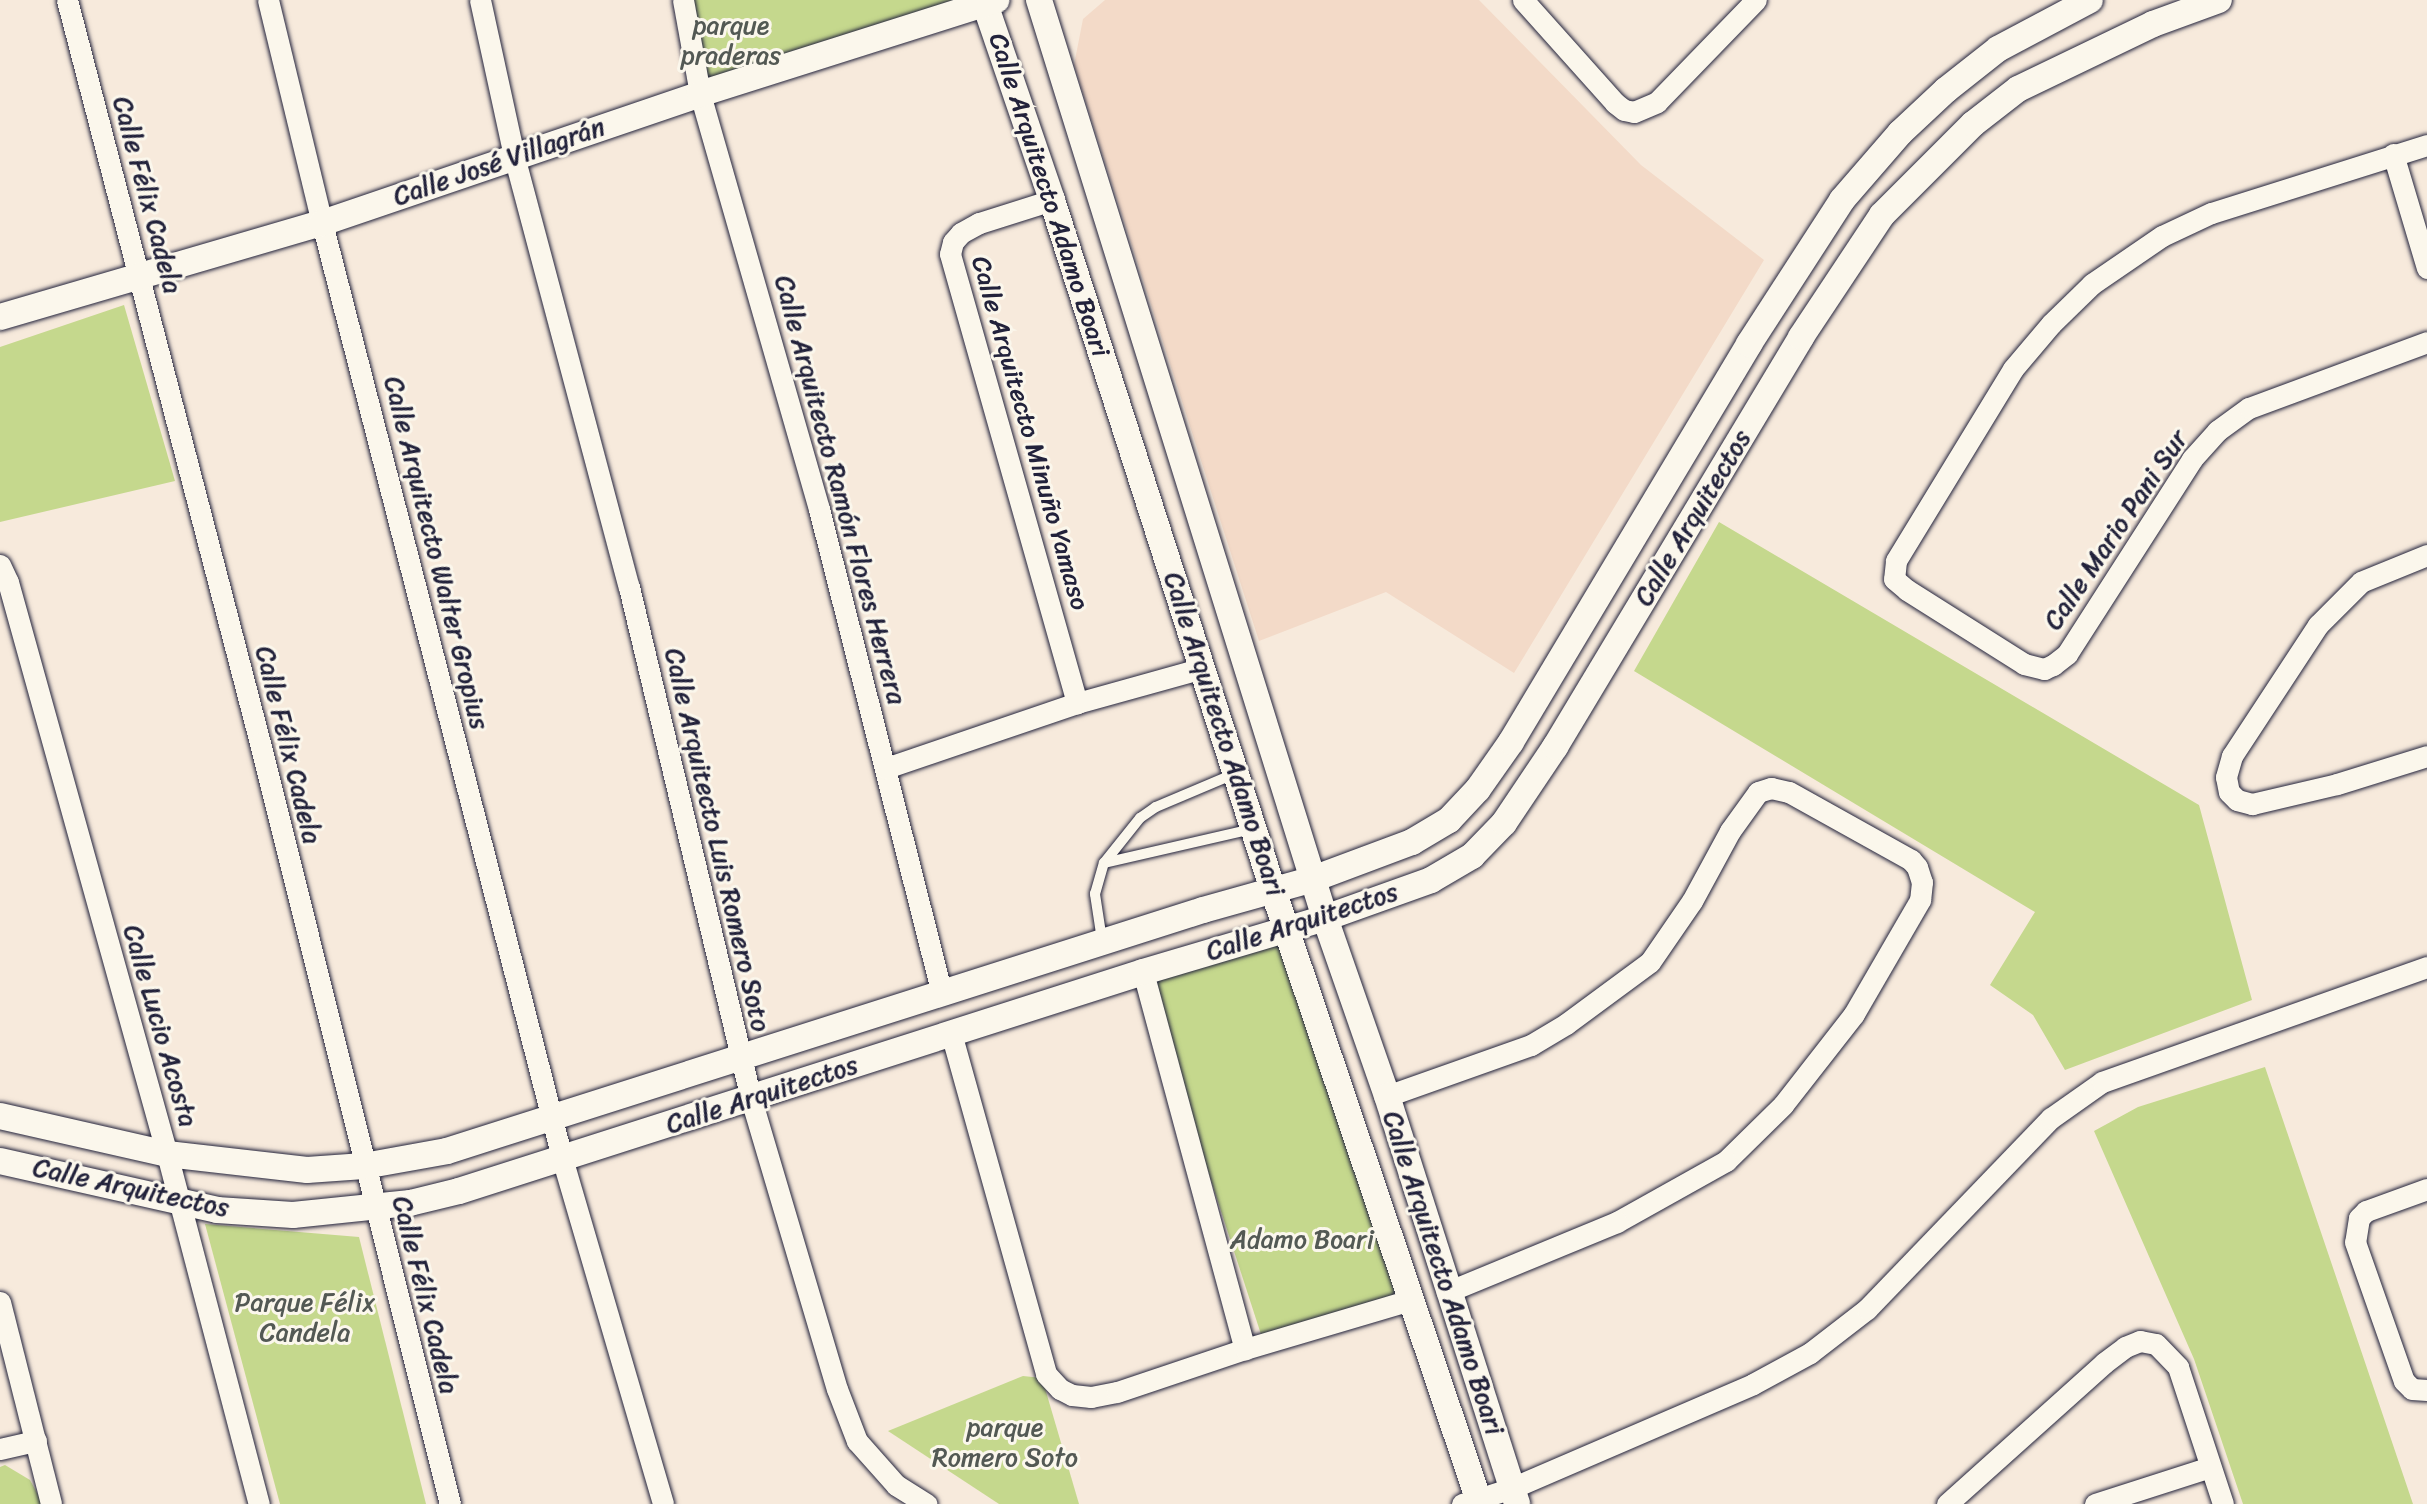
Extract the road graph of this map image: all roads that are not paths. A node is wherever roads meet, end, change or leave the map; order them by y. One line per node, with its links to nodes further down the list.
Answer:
1 (67, 0): 20 (street, Calle Félix Cadela)
2 (268, 0): 18 (street, Calle Arquitecto Walter Gropius)
3 (480, 0): 16 (street, Calle Arquitecto Luis Romero Soto)
4 (683, 0): 13 (street, Calle Arquitecto Ramón Flores Herrera)
5 (1039, 0): 34 (street, Calle Arquitecto Adamo Boari)
6 (1523, 0): 7 (street)
7 (1756, 0)
8 (2090, 0): 11 (street, Calle Arquitectos)
9 (2219, 0): 12 (street, Calle Arquitectos)
10 (988, 1): 13 (street, Calle José Villagrán); 17 (street, Calle Arquitecto Adamo Boari)
11 (1998, 49): 12 (street); 25 (street, Calle Arquitectos)
12 (2018, 89): 26 (street, Calle Arquitectos)
13 (700, 94): 16 (street, Calle José Villagrán); 30 (street, Calle Arquitecto Ramón Flores Herrera)
14 (2427, 145): 15 (street)
15 (2393, 154): 19 (street); 22 (street, Calle Mario Pani Sur)
16 (514, 156): 18 (street, Calle José Villagrán); 43 (street, Calle Arquitecto Luis Romero Soto)
17 (1052, 200): 27 (street, Calle Arquitecto Adamo Boari); 28 (street, Calle Arquitecto Minuño Yamaso)
18 (321, 223): 20 (street, Calle José Villagrán); 47 (street, Calle Arquitecto Walter Gropius)
19 (2427, 268)
20 (140, 279): 21 (street, Calle José Villagrán); 51 (street, Calle Félix Cadela)
21 (0, 317)
22 (2427, 342)
23 (2427, 555): 29 (street)
24 (0, 565): 48 (street, Calle Lucio Acosta)
25 (1613, 574): 26 (street); 34 (street, Calle Arquitectos)
26 (1648, 594): 36 (street, Calle Arquitectos)
27 (1203, 668): 28 (street); 31 (street, Calle Arquitecto Adamo Boari)
28 (1077, 703): 30 (street)
29 (2427, 755)
30 (886, 768): 41 (street, Calle Arquitecto Ramón Flores Herrera)
31 (1236, 773): 32 (street, Calle Arquitecto Adamo Boari); 33 (lane)
32 (1253, 829): 33 (lane); 35 (street, Calle Arquitecto Adamo Boari)
33 (1104, 863): 38 (lane)
34 (1313, 879): 35 (street, Calle Arquitectos); 36 (street, Calle Arquitecto Adamo Boari)
35 (1273, 890): 37 (street, Calle Arquitecto Adamo Boari); 38 (street, Calle Arquitectos)
36 (1325, 918): 37 (street, Calle Arquitectos); 44 (street, Calle Arquitecto Adamo Boari)
37 (1286, 929): 40 (street, Calle Arquitectos); 56 (street, Calle Arquitecto Adamo Boari)
38 (1102, 943): 41 (street, Calle Arquitectos)
39 (2427, 967): 63 (street)
40 (1143, 972): 42 (street, Calle Arquitectos); 58 (street)
41 (942, 994): 43 (street, Calle Arquitectos)
42 (951, 1033): 45 (street, Calle Arquitectos); 58 (street)
43 (740, 1058): 45 (street, Calle Arquitecto Luis Romero Soto); 47 (street, Calle Arquitectos)
44 (1387, 1096): 55 (street, Calle Arquitecto Adamo Boari); 55 (street)
45 (751, 1099): 49 (street, Calle Arquitectos); 69 (street, Calle Arquitecto Luis Romero Soto)
46 (0, 1116): 48 (street, Calle Arquitectos)
47 (553, 1120): 49 (street, Calle Arquitecto Walter Gropius); 51 (street, Calle Arquitectos)
48 (167, 1154): 51 (street, Calle Arquitectos); 53 (street, Calle Lucio Acosta)
49 (562, 1158): 54 (street, Calle Arquitectos); 68 (street)
50 (0, 1161): 53 (street, Calle Arquitectos)
51 (364, 1166): 54 (street, Calle Félix Cadela)
52 (2427, 1189): 59 (street)
53 (180, 1201): 54 (street, Calle Arquitectos); 66 (street, Calle Lucio Acosta)
54 (374, 1208): 67 (street, Calle Félix Cadela)
55 (1447, 1292): 63 (street, Calle Arquitecto Adamo Boari)
56 (1410, 1300): 58 (street); 64 (street, Calle Arquitecto Adamo Boari)
57 (0, 1302): 60 (street)
58 (1245, 1349)
59 (2427, 1390)
60 (36, 1441): 61 (street); 65 (street)
61 (0, 1449)
62 (2210, 1467): 70 (street); 71 (street); 72 (street)
63 (1515, 1496): 64 (street)
64 (1473, 1502)
65 (51, 1504)
66 (259, 1504)
67 (450, 1504)
68 (663, 1504)
69 (926, 1504)
70 (1947, 1504)
71 (2095, 1504)
72 (2223, 1504)

